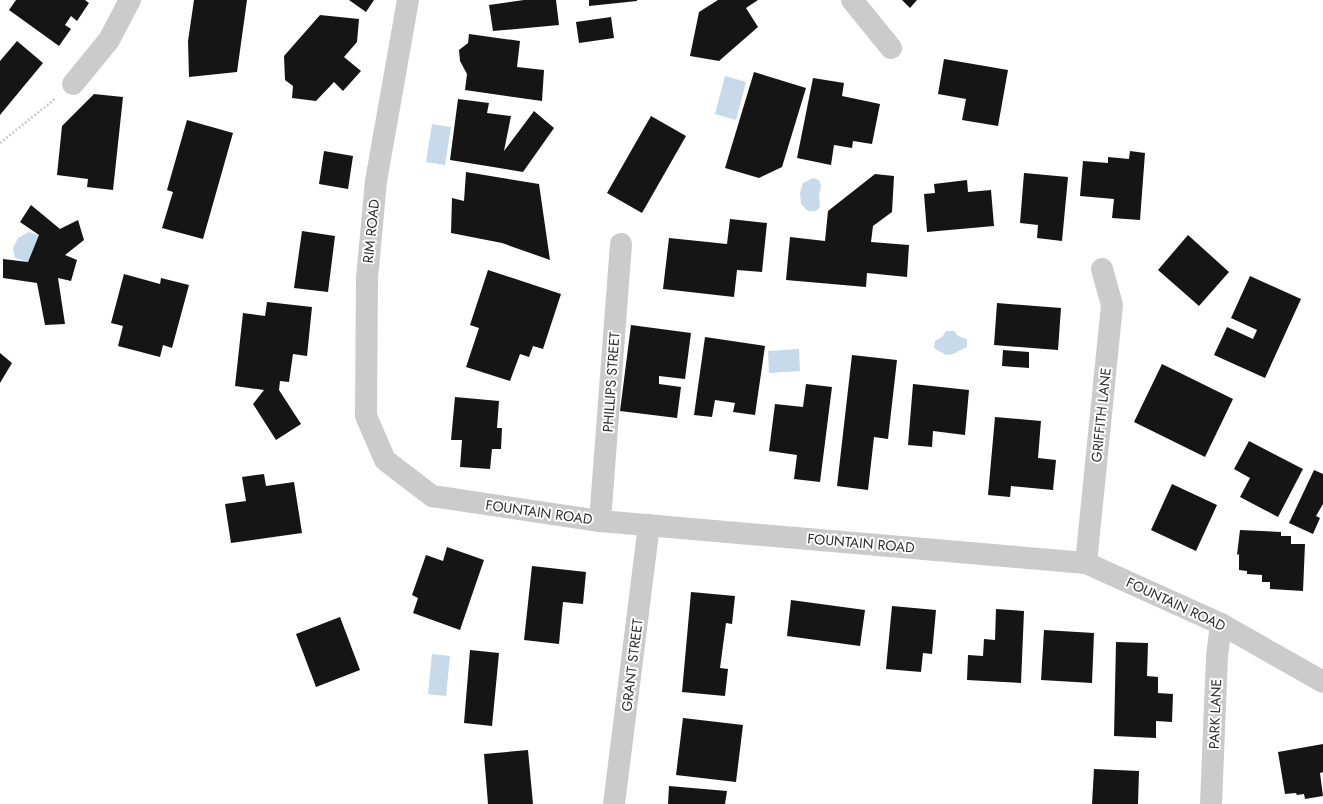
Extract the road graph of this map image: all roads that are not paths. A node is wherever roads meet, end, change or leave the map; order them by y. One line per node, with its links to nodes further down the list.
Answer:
1 (130, 0): 5 (street)
2 (408, 0): 8 (street, RIM ROAD)
3 (852, 0): 4 (street)
4 (892, 48)
5 (73, 84)
6 (621, 244): 9 (street, PHILLIPS STREET)
7 (1102, 269): 11 (street, GRIFFITH LANE)
8 (385, 460): 9 (street, FOUNTAIN ROAD)
9 (600, 521): 10 (street, FOUNTAIN ROAD)
10 (649, 525): 11 (street, FOUNTAIN ROAD); 14 (street, GRANT STREET)
11 (1086, 563): 12 (street, FOUNTAIN ROAD)
12 (1221, 624): 13 (street, FOUNTAIN ROAD); 15 (street, PARK LANE)
13 (1323, 682)
14 (614, 804)
15 (1211, 804)

